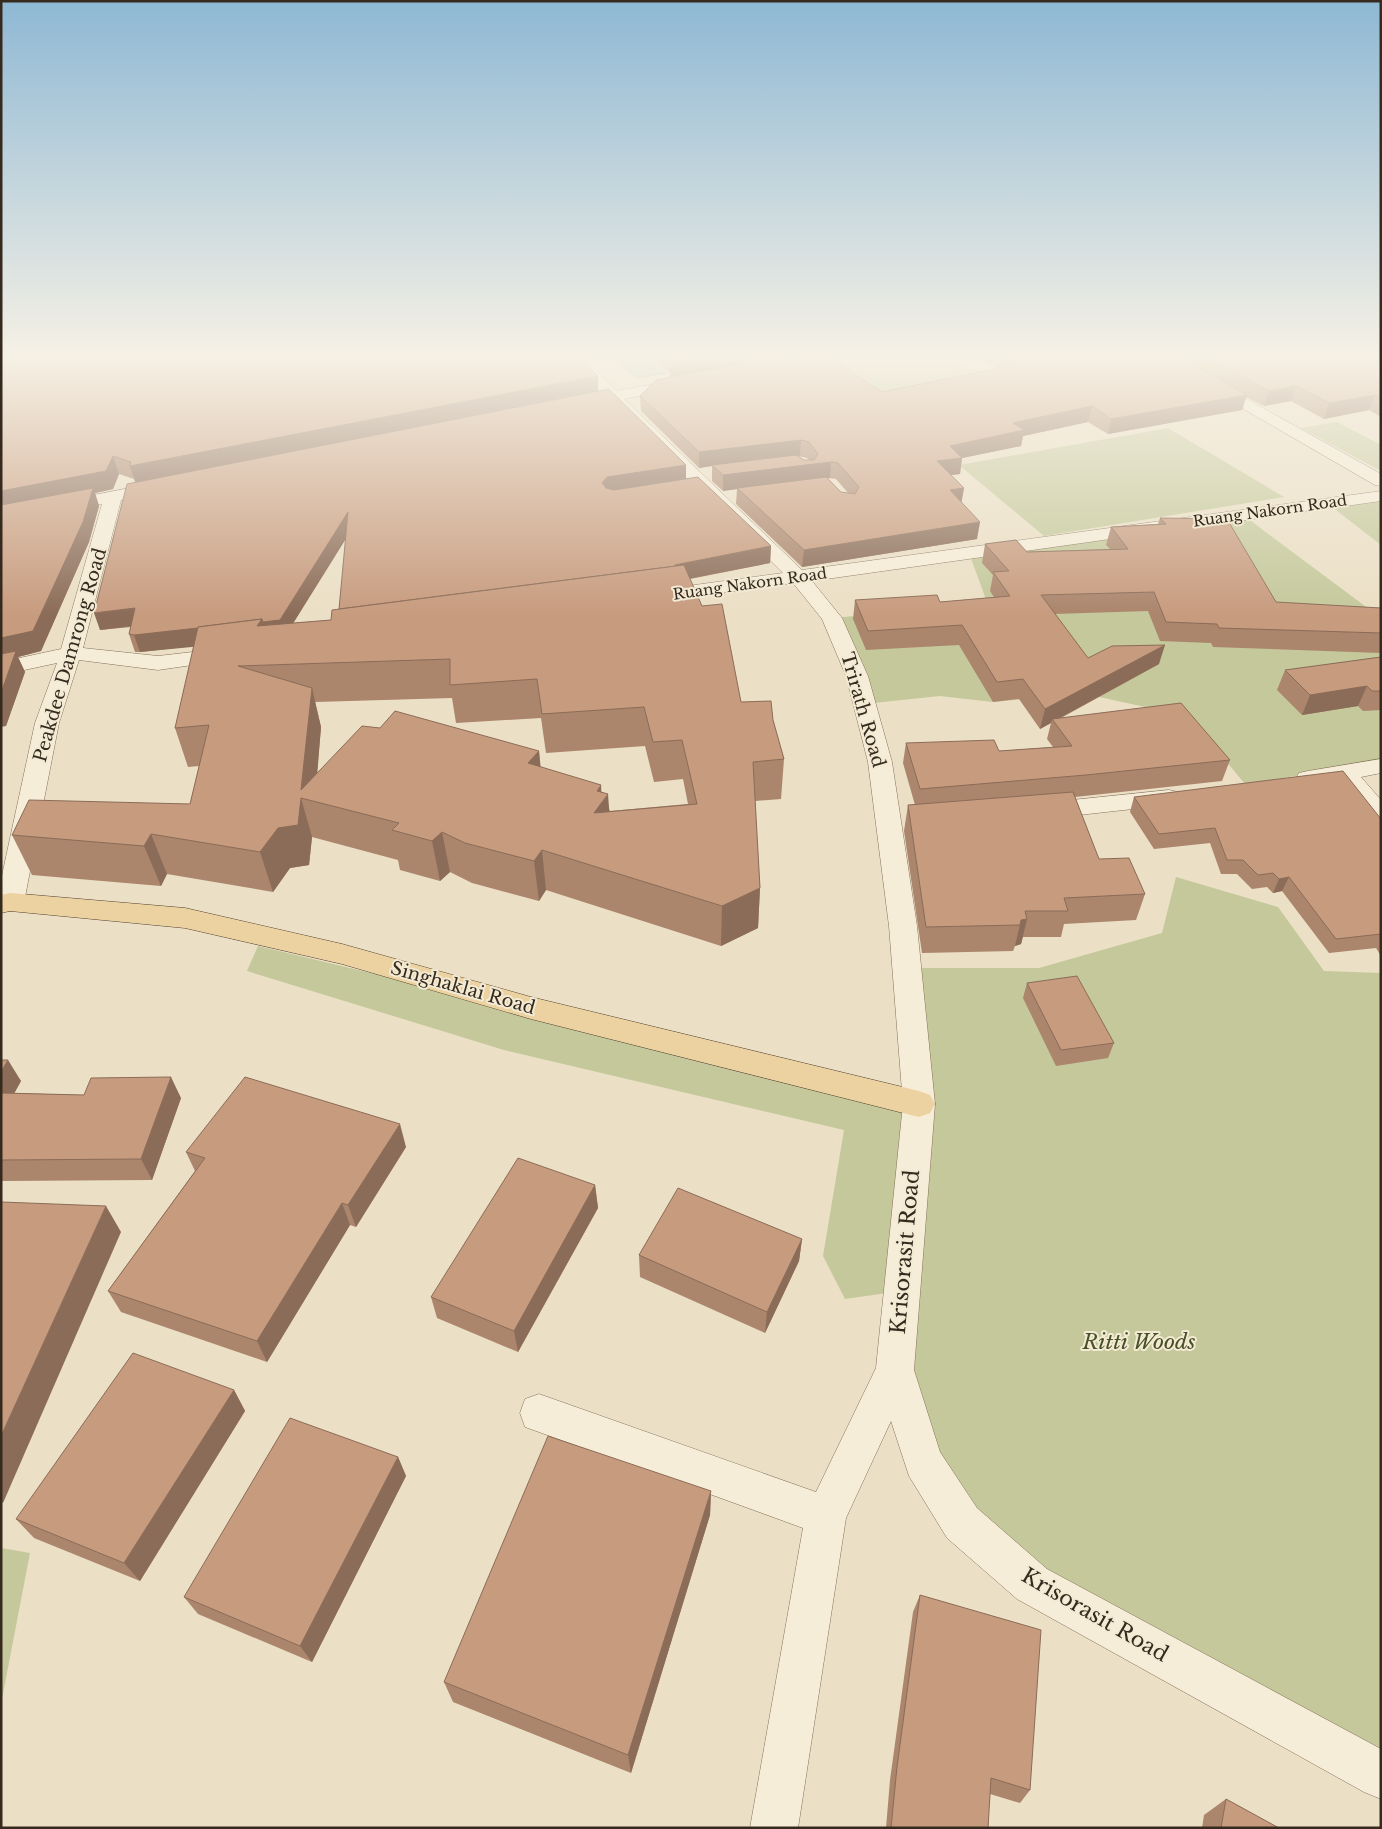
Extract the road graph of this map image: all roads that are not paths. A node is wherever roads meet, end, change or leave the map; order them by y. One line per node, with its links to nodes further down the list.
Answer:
1 (664, 445): 8 (street, Trirath Road)
2 (1318, 445): 3 (street)
3 (1381, 481)
4 (179, 483): 5 (street)
5 (113, 496): 9 (street); 13 (street, Peakdee Damrong Road)
6 (1381, 496): 10 (street, Ruang Nakorn Road)
7 (737, 497): 8 (street)
8 (719, 499): 10 (street, Trirath Road)
9 (1, 519)
10 (799, 578): 11 (street, Ruang Nakorn Road); 22 (street, Trirath Road)
11 (643, 598)
12 (243, 652): 13 (street)
13 (71, 653): 14 (street); 21 (street, Peakdee Damrong Road)
14 (1, 669)
15 (1381, 766): 16 (street)
16 (1345, 773): 17 (street); 20 (street)
17 (1289, 781)
18 (1195, 796): 19 (street)
19 (1017, 813)
20 (1381, 817)
21 (6, 903): 22 (main road, Singhaklai Road)
22 (919, 1104): 23 (street, Krisorasit Road)
23 (895, 1370): 25 (street); 26 (street, Krisorasit Road)
24 (539, 1413): 25 (street)
25 (826, 1516): 27 (street)
26 (1381, 1775)
27 (774, 1828)

